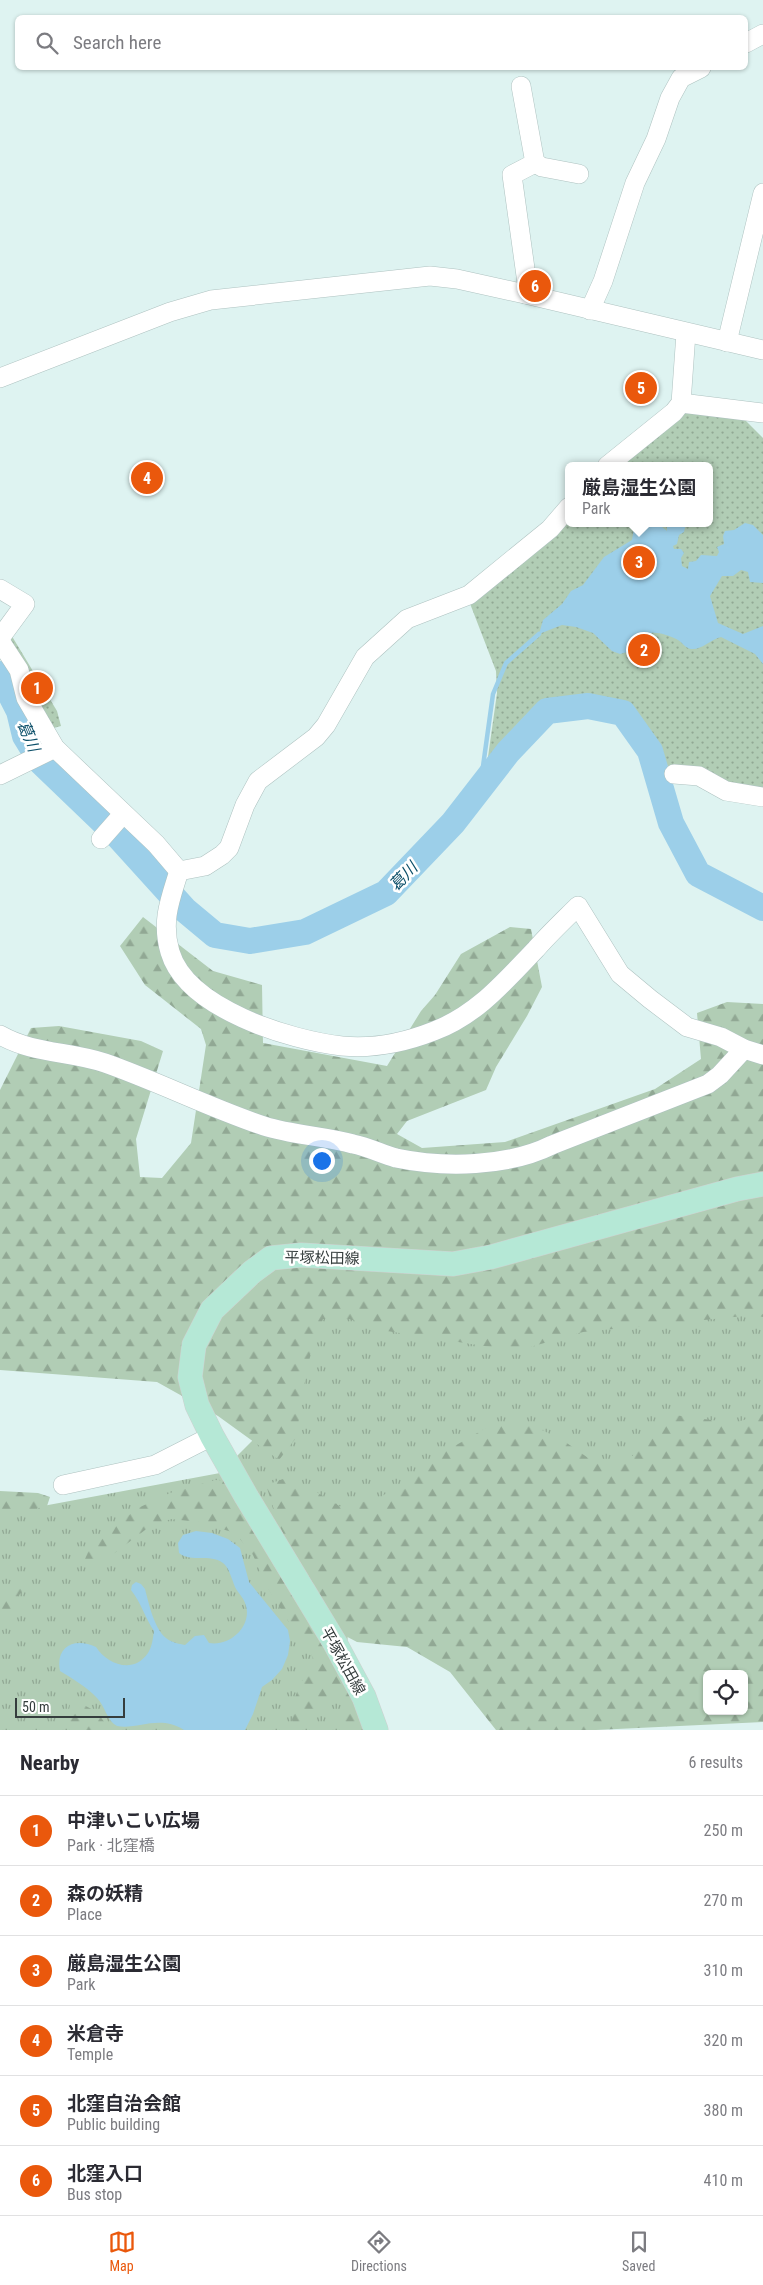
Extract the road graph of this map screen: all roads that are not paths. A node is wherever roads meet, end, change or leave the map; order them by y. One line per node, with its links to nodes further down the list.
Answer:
1 (763, 34): 2 (street)
2 (748, 42)
3 (697, 70): 9 (street)
4 (521, 86): 5 (street)
5 (535, 163): 6 (street); 8 (street)
6 (579, 174)
7 (763, 193): 11 (street)
8 (525, 294): 9 (street); 13 (street)
9 (590, 310): 10 (street)
10 (686, 332): 11 (street); 14 (street)
11 (727, 342): 12 (street)
12 (763, 350)
13 (0, 378)
14 (681, 403): 15 (street); 16 (street)
15 (763, 413)
16 (612, 462)
17 (565, 512): 26 (street)
18 (0, 589): 19 (street)
19 (0, 639): 20 (street)
20 (52, 749): 22 (street); 24 (street)
21 (674, 774): 23 (street)
22 (0, 775)
23 (763, 796)
24 (123, 814): 25 (street); 26 (street)
25 (101, 839)
26 (177, 876): 28 (street)
27 (0, 1035): 28 (street)
28 (744, 1049): 29 (street)
29 (763, 1055)
30 (763, 1184): 31 (main road, 平塚松田線)
31 (212, 1436): 32 (street); 33 (main road, 平塚松田線)
32 (63, 1485)
33 (376, 1730)

